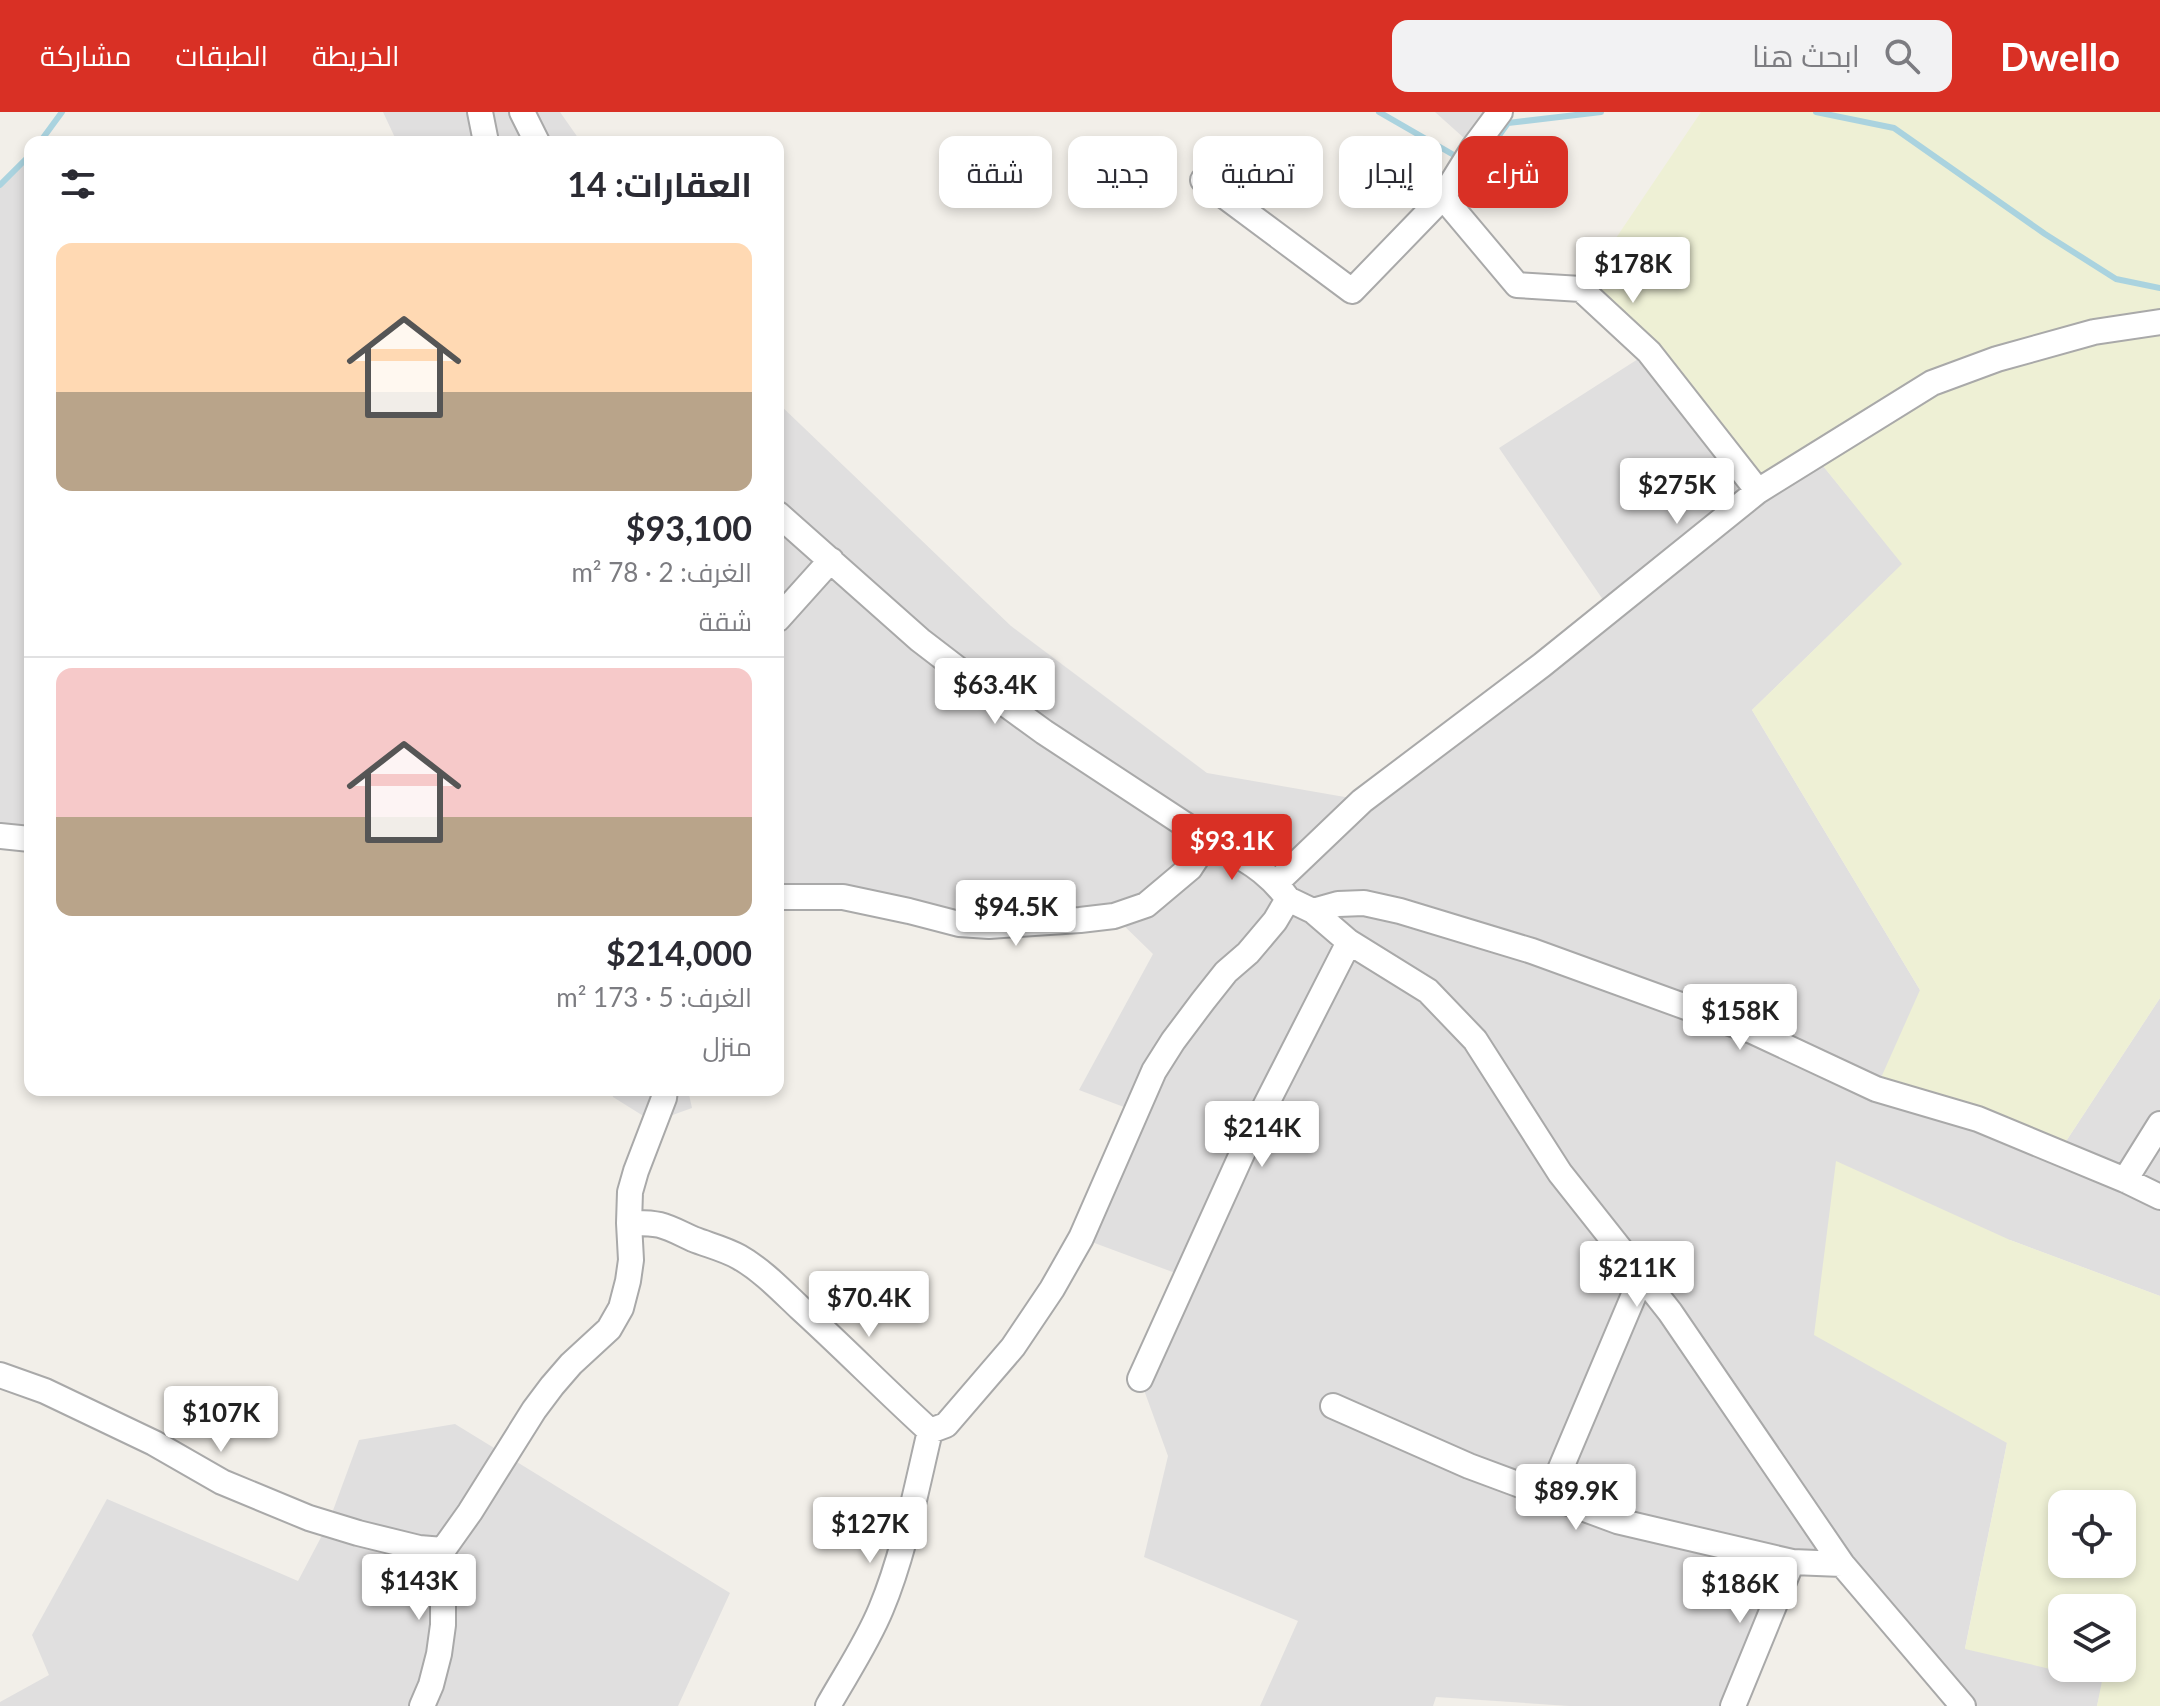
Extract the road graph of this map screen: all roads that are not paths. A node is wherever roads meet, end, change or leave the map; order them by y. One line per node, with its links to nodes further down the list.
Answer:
1 (480, 112): 4 (street)
2 (522, 112): 5 (street)
3 (1500, 112): 6 (street)
4 (485, 136)
5 (534, 136)
6 (1443, 197): 7 (street); 9 (street)
7 (1241, 208)
8 (2160, 322): 9 (street)
9 (1758, 491): 16 (street)
10 (784, 519): 11 (street)
11 (831, 560): 12 (street); 15 (street)
12 (784, 612)
13 (0, 836): 14 (street)
14 (24, 838)
15 (1205, 845): 16 (street); 17 (street)
16 (1282, 891): 18 (street); 29 (street)
17 (784, 897)
18 (1313, 911): 19 (street); 22 (street)
19 (1349, 942): 25 (street); 27 (street)
20 (664, 1096): 24 (street)
21 (2160, 1124): 22 (street)
22 (2125, 1180): 23 (street)
23 (2160, 1197)
24 (629, 1223): 29 (street); 31 (street)
25 (1642, 1276): 30 (street); 33 (street)
26 (0, 1375): 31 (street)
27 (1140, 1379)
28 (1333, 1406): 30 (street)
29 (930, 1431): 35 (street)
30 (1549, 1496): 32 (street)
31 (443, 1550): 34 (street)
32 (1792, 1562): 33 (street); 36 (street)
33 (1842, 1564): 37 (street)
34 (427, 1704)
35 (828, 1706)
36 (1733, 1706)
37 (1963, 1706)

